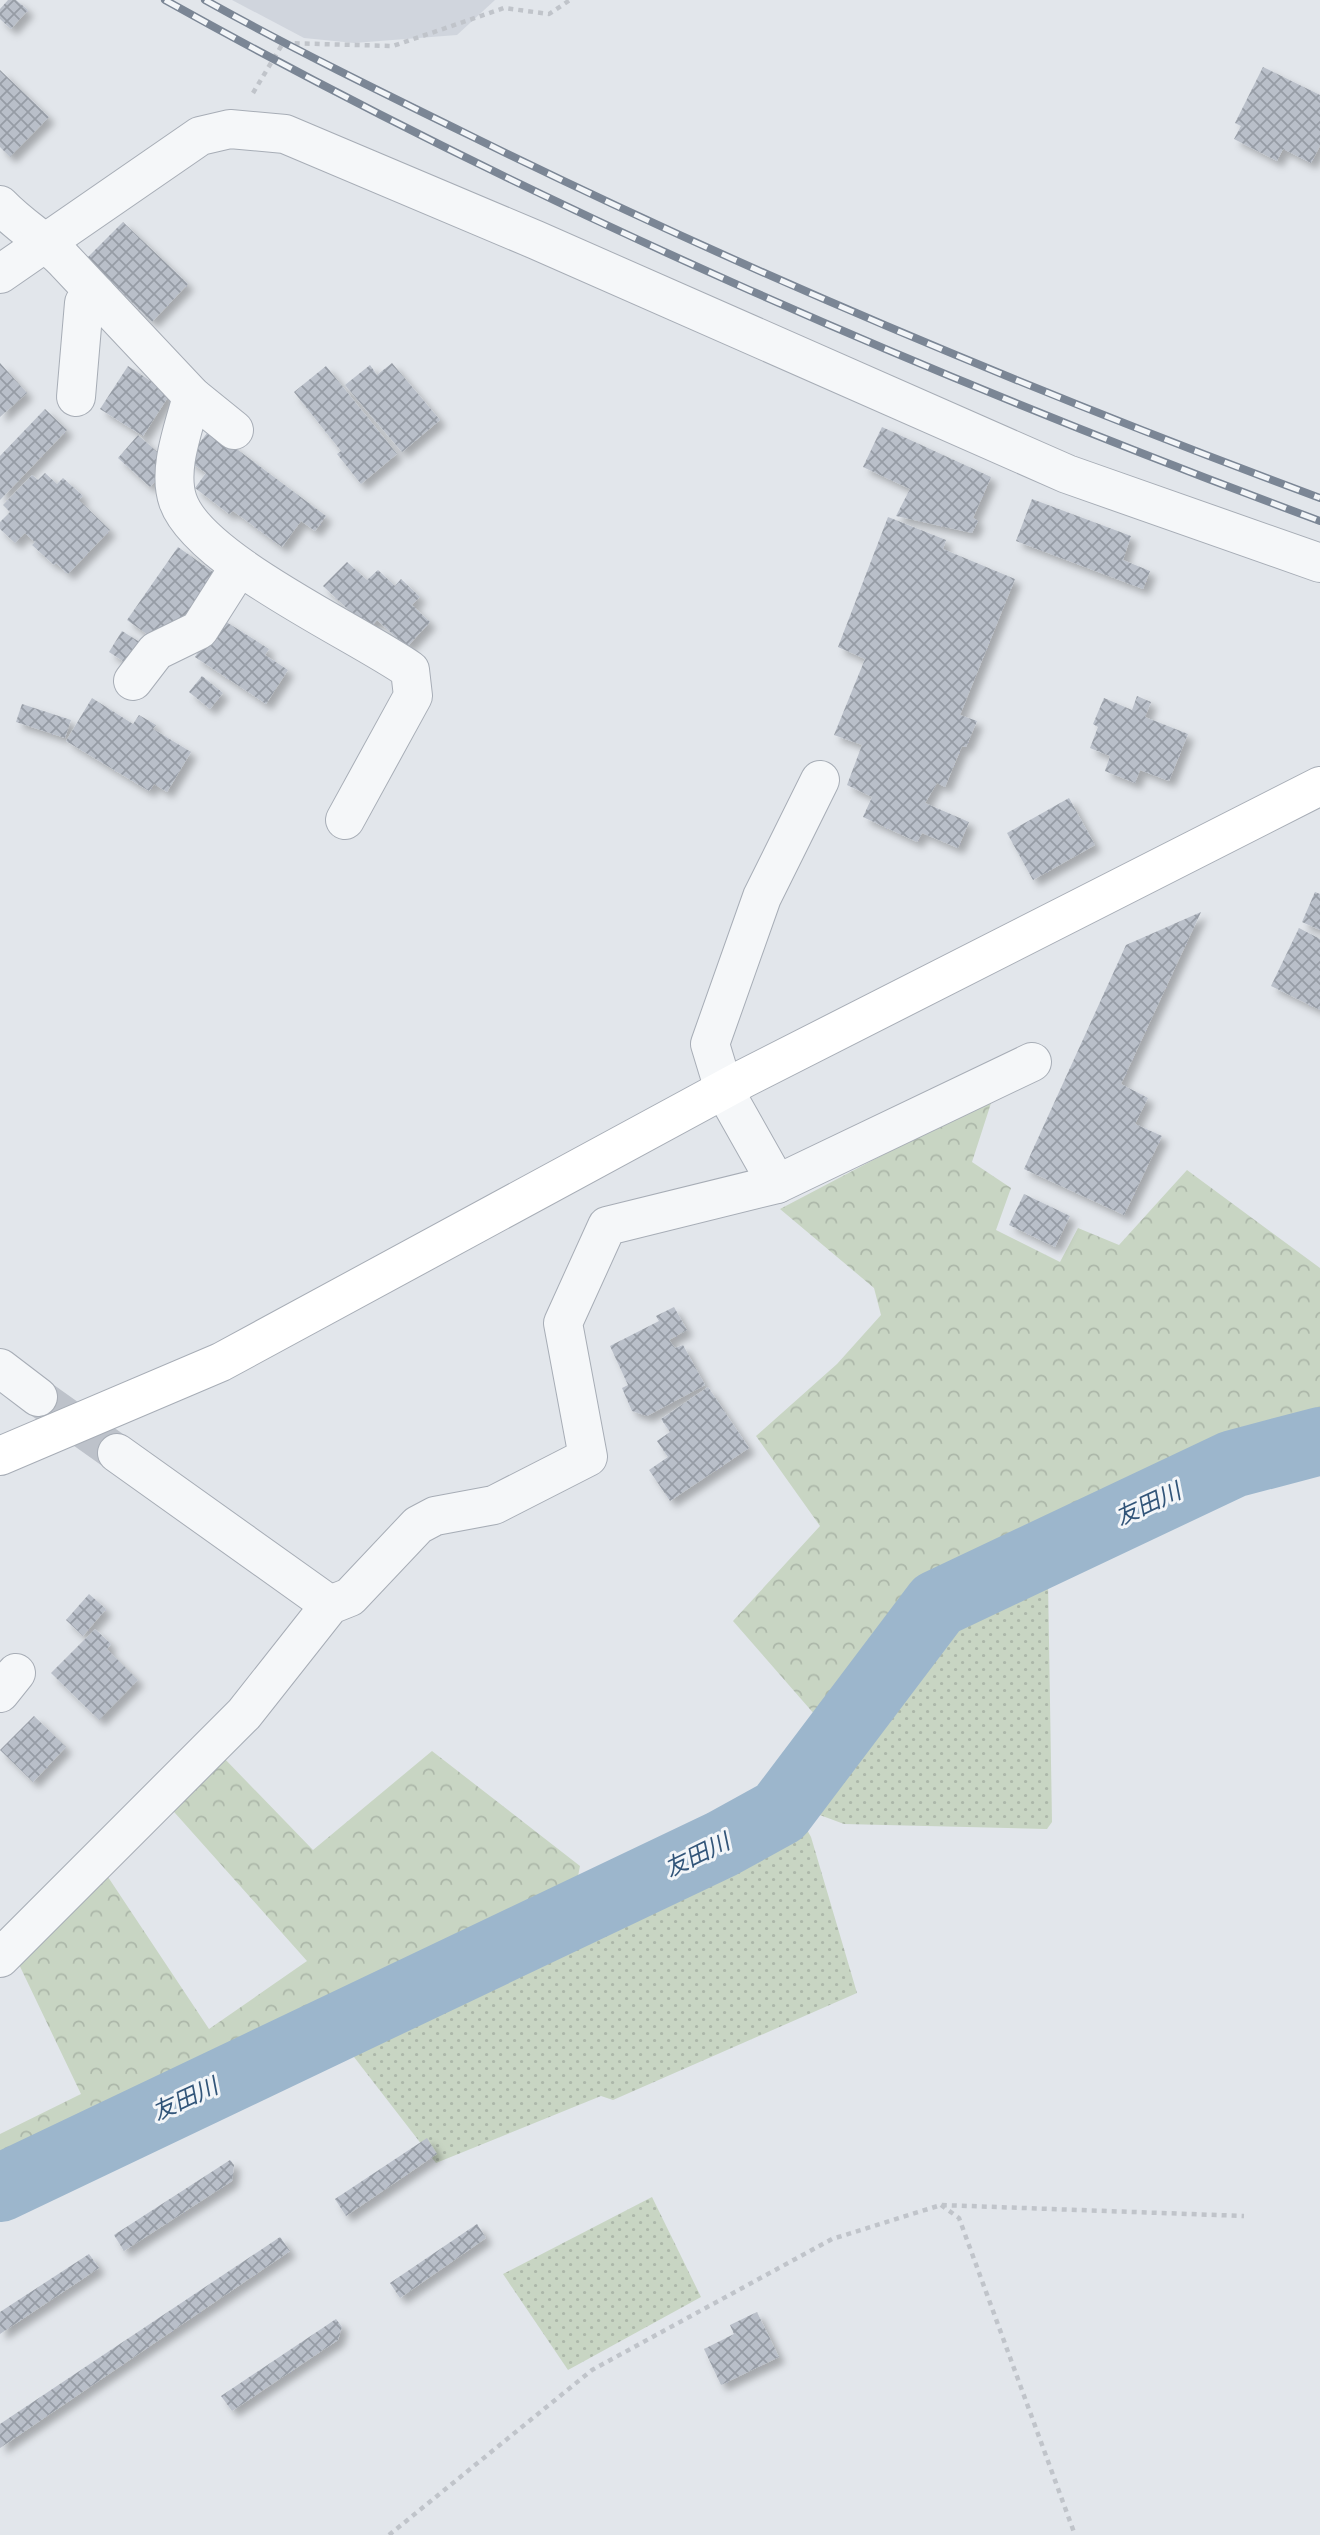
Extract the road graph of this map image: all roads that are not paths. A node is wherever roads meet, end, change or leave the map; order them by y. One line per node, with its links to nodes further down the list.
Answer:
1 (0, 205): 2 (street)
2 (46, 242): 3 (street); 4 (street); 8 (street)
3 (0, 274)
4 (96, 294): 5 (street); 6 (street)
5 (192, 396): 7 (street); 9 (street)
6 (76, 397)
7 (234, 430)
8 (1320, 563)
9 (239, 567): 10 (street); 13 (street)
10 (133, 681)
11 (820, 780): 15 (street)
12 (1320, 786): 15 (street)
13 (345, 820)
14 (1032, 1062): 16 (street)
15 (724, 1090): 16 (street); 20 (street)
16 (777, 1184): 21 (street)
17 (0, 1368): 18 (street)
18 (38, 1397)
19 (117, 1453): 21 (street)
20 (0, 1456)
21 (330, 1605): 22 (street)
22 (0, 1958)

